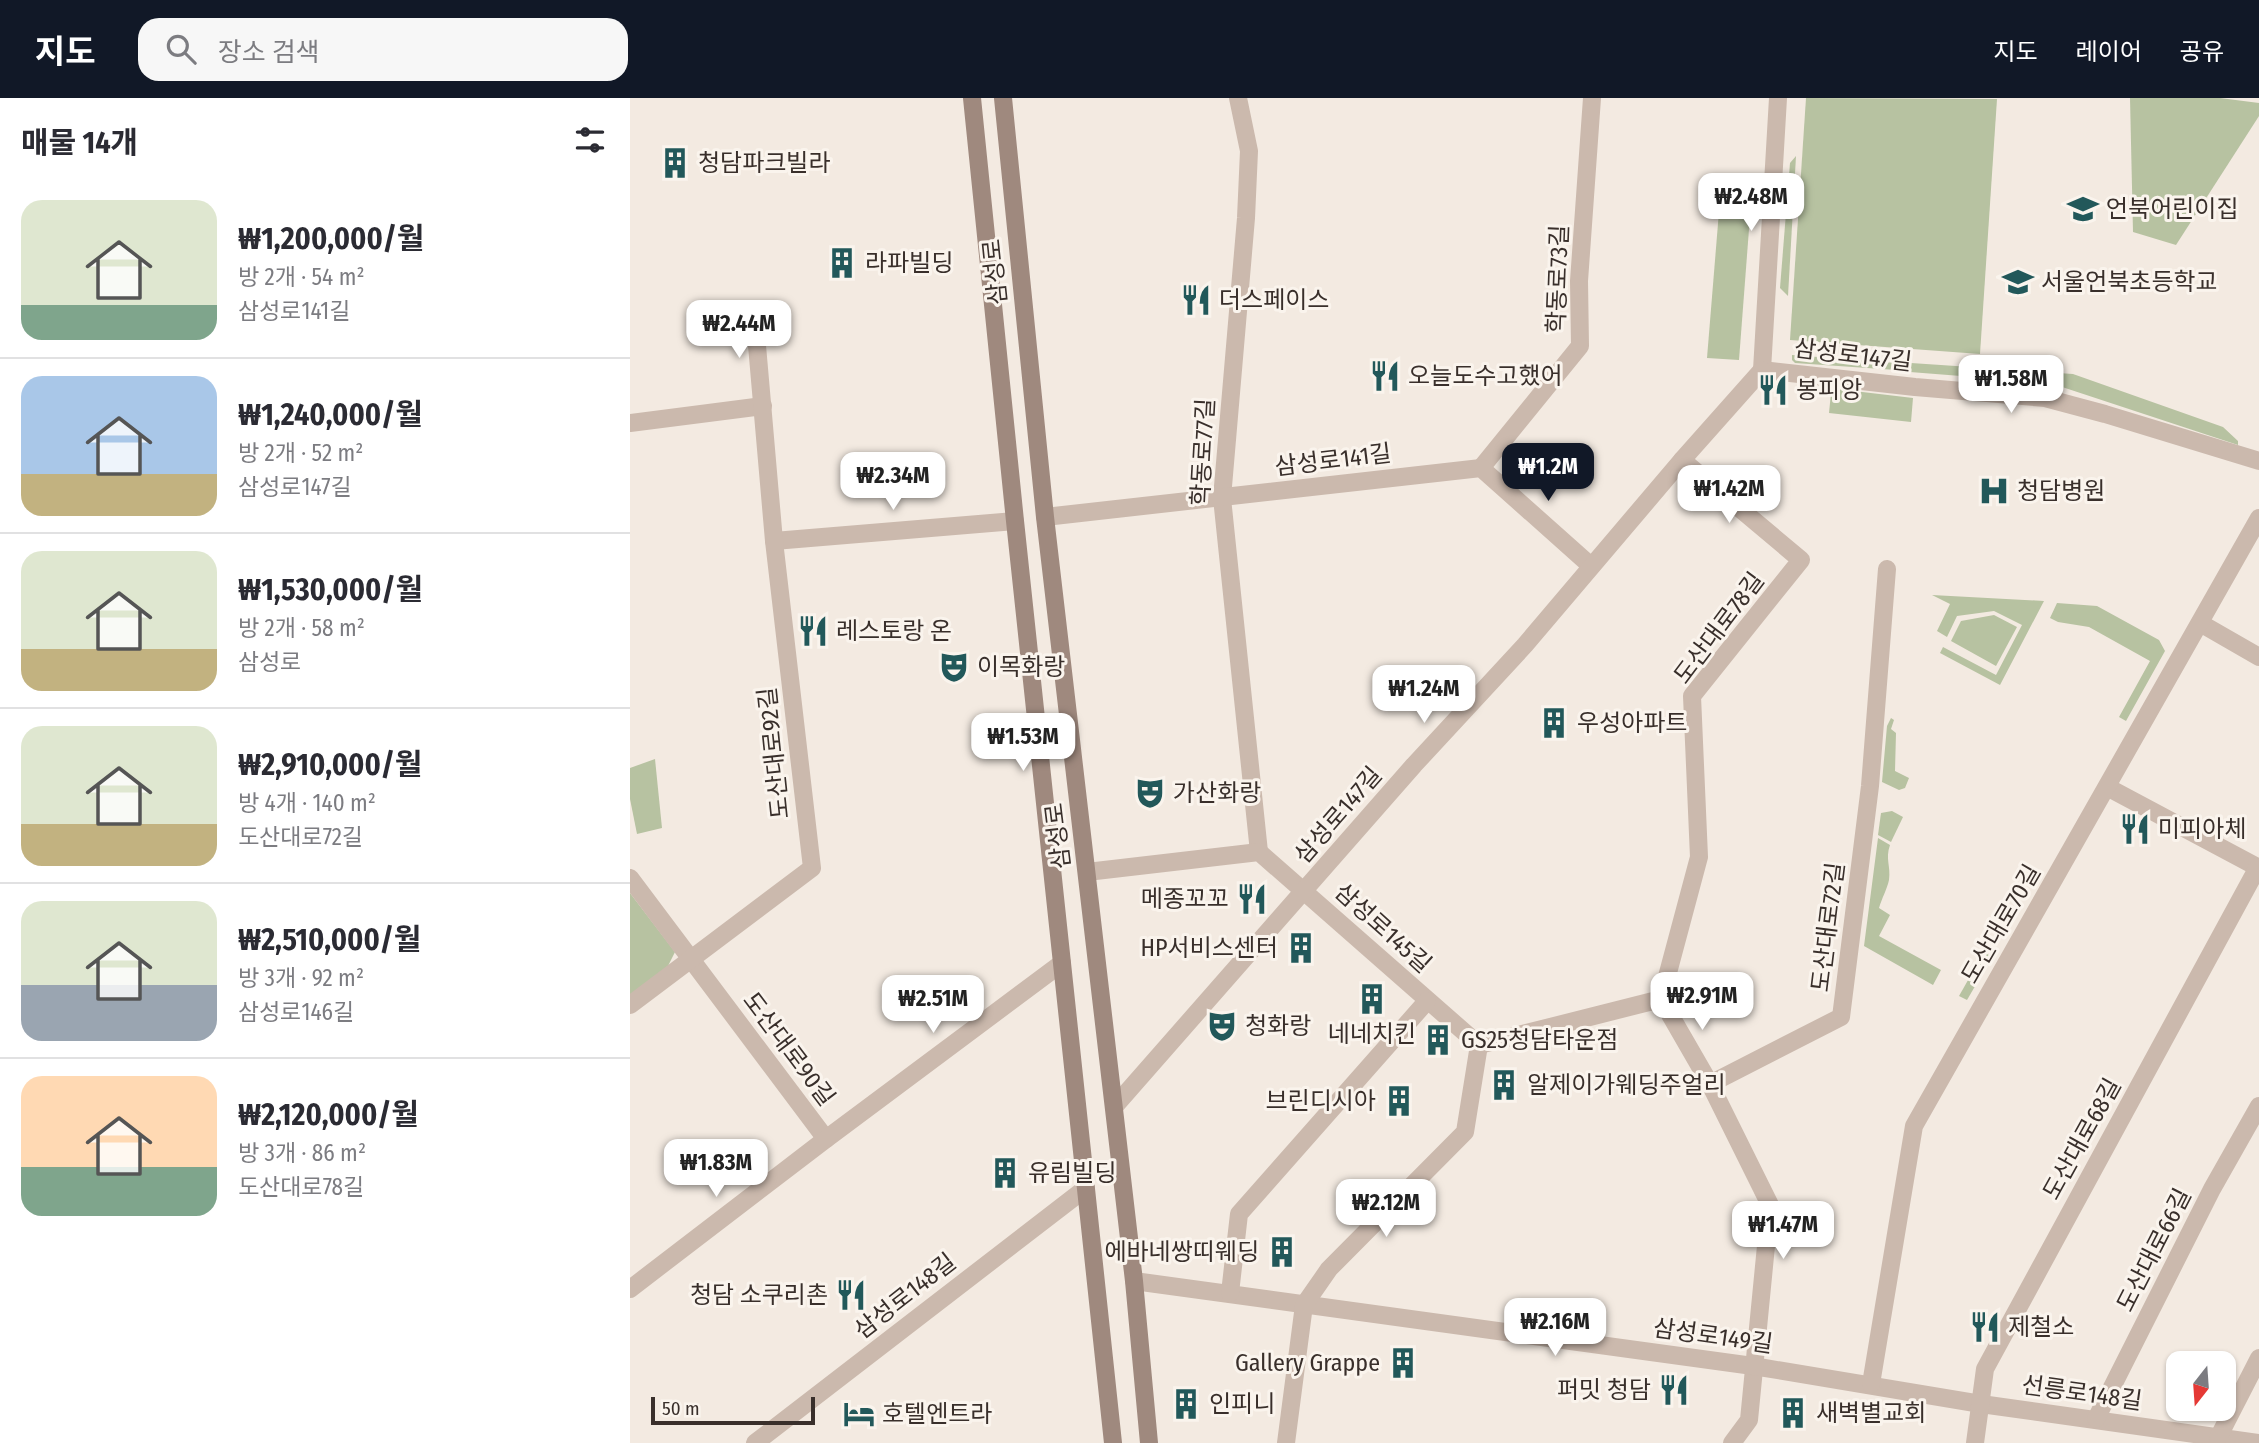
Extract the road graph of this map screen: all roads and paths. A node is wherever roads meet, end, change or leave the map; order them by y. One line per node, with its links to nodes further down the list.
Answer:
1 (972, 98): 16 (main road, 삼성로)
2 (1003, 98): 14 (main road, 삼성로)
3 (1238, 98): 13 (street, 학동로77길)
4 (1592, 98): 12 (street, 학동로73길)
5 (1778, 98): 7 (street)
6 (754, 311): 8 (street, 도산대로92길)
7 (1762, 370): 10 (street, 삼성로147길); 11 (street, 삼성로147길)
8 (763, 405): 9 (street); 17 (street, 도산대로92길)
9 (630, 423)
10 (1682, 460): 18 (street, 삼성로147길); 30 (street, 도산대로78길)
11 (2259, 461)
12 (1480, 468): 13 (street, 삼성로141길); 18 (street)
13 (1222, 498): 14 (street, 삼성로141길); 23 (street, 학동로77길)
14 (1045, 517): 25 (main road, 삼성로)
15 (2259, 518): 20 (street, 도산대로70길)
16 (1015, 521): 17 (street); 29 (main road, 삼성로)
17 (774, 541): 28 (street, 도산대로92길)
18 (1591, 566): 27 (street, 삼성로147길)
19 (1887, 569): 34 (street, 도산대로72길)
20 (2200, 623): 21 (street); 22 (street, 도산대로70길)
21 (2259, 657)
22 (2107, 787): 24 (street); 45 (street, 도산대로70길)
23 (1259, 852): 25 (street); 27 (street, 삼성로145길)
24 (2259, 868): 46 (street, 도산대로68길)
25 (1087, 872): 36 (main road, 삼성로)
26 (630, 878): 28 (street, 도산대로90길)
27 (1305, 891): 31 (street, 삼성로145길); 36 (street, 삼성로147길)
28 (690, 959): 32 (street, 도산대로92길); 37 (street, 도산대로90길)
29 (1062, 963): 37 (street); 38 (main road, 삼성로)
30 (1661, 999): 33 (street); 34 (street)
31 (1427, 1001): 33 (street, 삼성로145길); 41 (street)
32 (630, 1005)
33 (1479, 1045): 42 (street)
34 (1710, 1084): 44 (street)
35 (2259, 1106): 47 (street, 도산대로66길)
36 (1114, 1107): 39 (main road, 삼성로)
37 (826, 1139): 40 (street, 도산대로90길)
38 (1086, 1188): 49 (street, 삼성로148길); 50 (main road, 삼성로)
39 (1135, 1281): 41 (street, 삼성로149길); 51 (main road, 삼성로)
40 (630, 1289)
41 (1230, 1293): 42 (street, 삼성로149길)
42 (1304, 1305): 44 (street, 삼성로149길); 52 (street)
43 (2259, 1358): 48 (street)
44 (1753, 1366): 45 (street, 삼성로149길); 53 (street)
45 (1871, 1384): 46 (street, 삼성로149길)
46 (1981, 1404): 47 (street, 선릉로148길); 54 (street, 도산대로68길)
47 (2096, 1419): 48 (street, 선릉로148길)
48 (2218, 1438): 55 (street, 선릉로148길)
49 (755, 1443)
50 (1113, 1443)
51 (1149, 1443)
52 (1286, 1443)
53 (1732, 1443)
54 (1975, 1443)
55 (2258, 1443)

